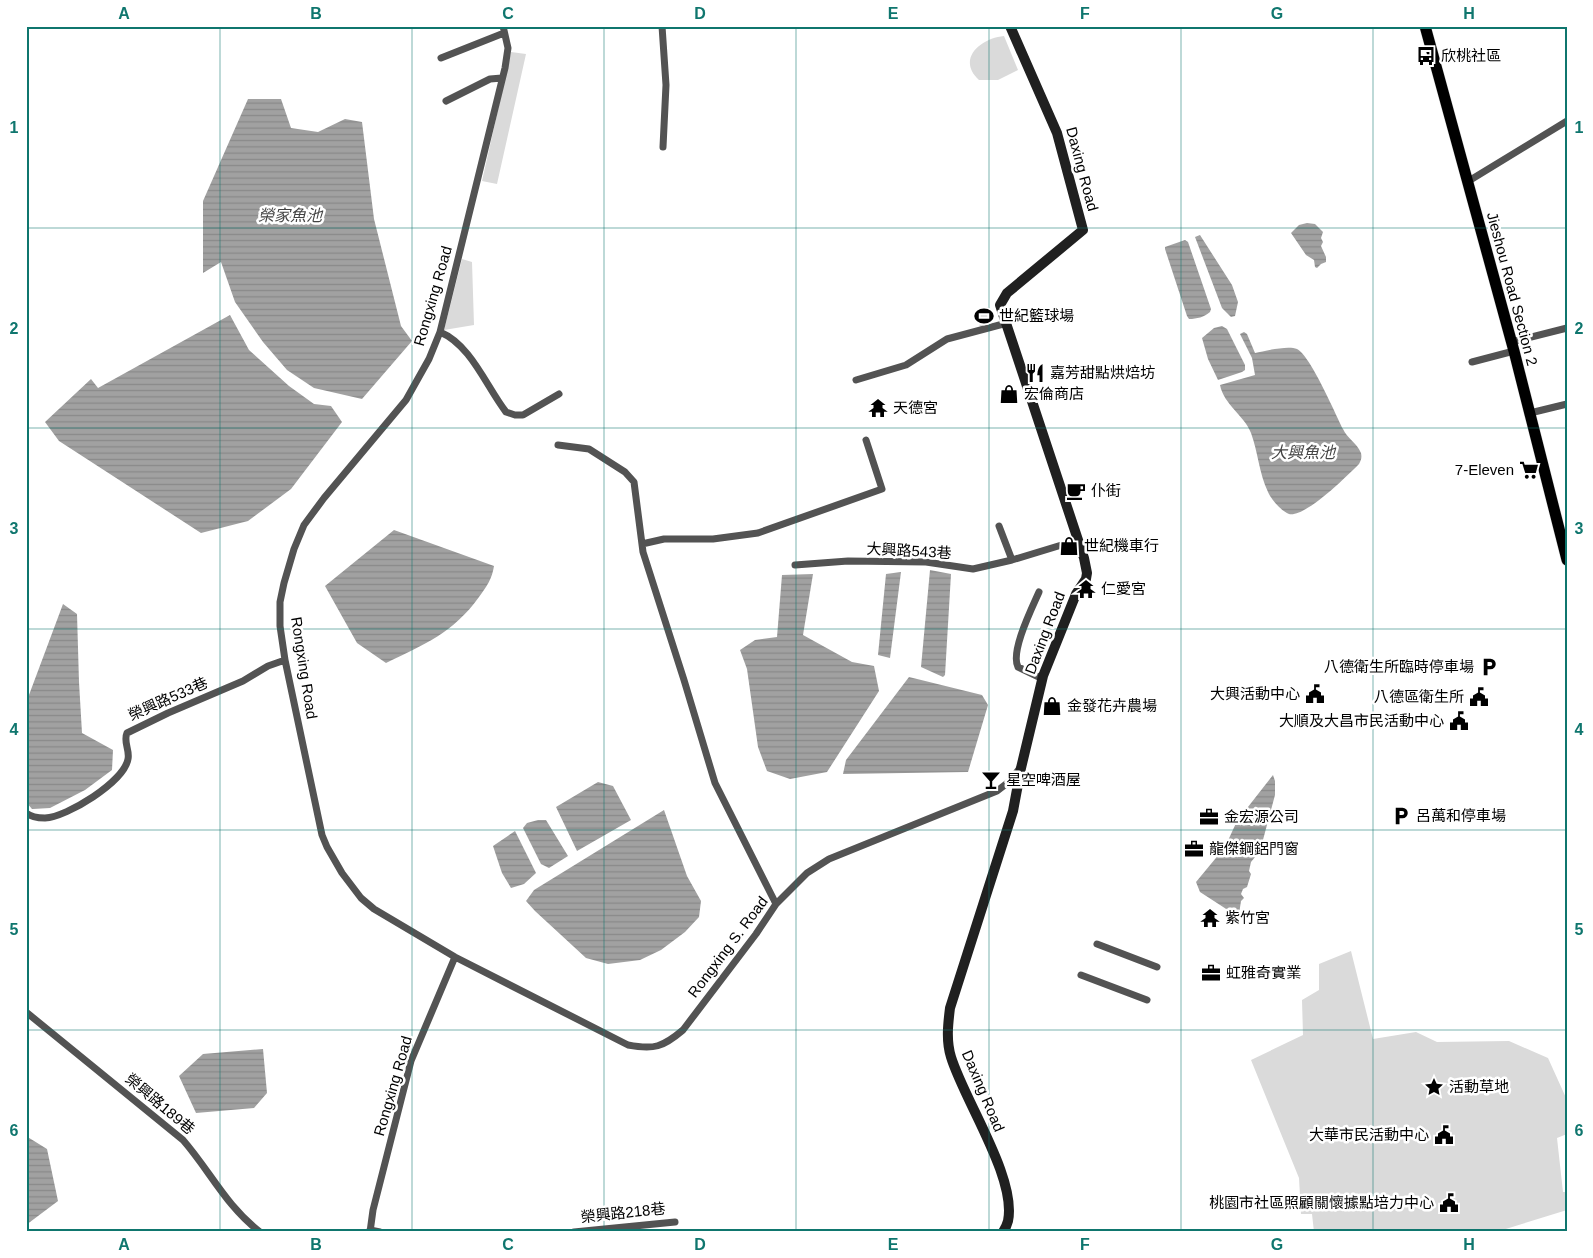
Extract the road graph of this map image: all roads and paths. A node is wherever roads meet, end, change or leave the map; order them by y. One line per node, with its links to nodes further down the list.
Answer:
1 (662, 26): 9 (street)
2 (1010, 26): 11 (street, Daxing Road)
3 (1425, 26): 10 (main road, Jieshou Road Section 2)
4 (504, 29): 5 (street); 6 (street, Rongxing Road)
5 (442, 58)
6 (502, 78): 7 (street); 13 (street, Rongxing Road)
7 (446, 101)
8 (1567, 121): 10 (street)
9 (663, 147)
10 (1467, 182): 14 (main road, Jieshou Road Section 2)
11 (1007, 323): 16 (street); 23 (street, Daxing Road)
12 (1567, 328): 14 (street)
13 (440, 332): 17 (street); 29 (street, Rongxing Road)
14 (1513, 346): 15 (street); 19 (main road, Jieshou Road Section 2)
15 (1472, 362)
16 (856, 380)
17 (559, 394)
18 (1567, 404): 19 (street)
19 (1530, 413): 26 (main road, Jieshou Road Section 2)
20 (866, 440): 24 (street)
21 (558, 445): 24 (street)
22 (999, 526): 25 (street)
23 (1078, 540): 25 (street, 大興路543巷); 30 (street, Daxing Road)
24 (642, 544): 33 (street)
25 (1012, 560): 27 (street, 大興路543巷)
26 (1567, 560)
27 (796, 565)
28 (1039, 592): 30 (street)
29 (285, 660): 32 (street, 榮興路533巷); 35 (street, Rongxing Road)
30 (1042, 679): 31 (street, Daxing Road)
31 (1020, 768): 33 (street, Rongxing S. Road); 45 (street, Daxing Road)
32 (26, 813)
33 (776, 904): 35 (street, Rongxing S. Road)
34 (1097, 944): 36 (street)
35 (455, 957): 41 (street, Rongxing Road)
36 (1157, 967)
37 (1081, 975): 38 (street)
38 (1147, 1000)
39 (26, 1012): 42 (street, 榮興路189巷)
40 (675, 1222): 44 (street, 榮興路218巷)
41 (370, 1231): 43 (street)
42 (260, 1232)
43 (380, 1232)
44 (574, 1232)
45 (1003, 1232)

